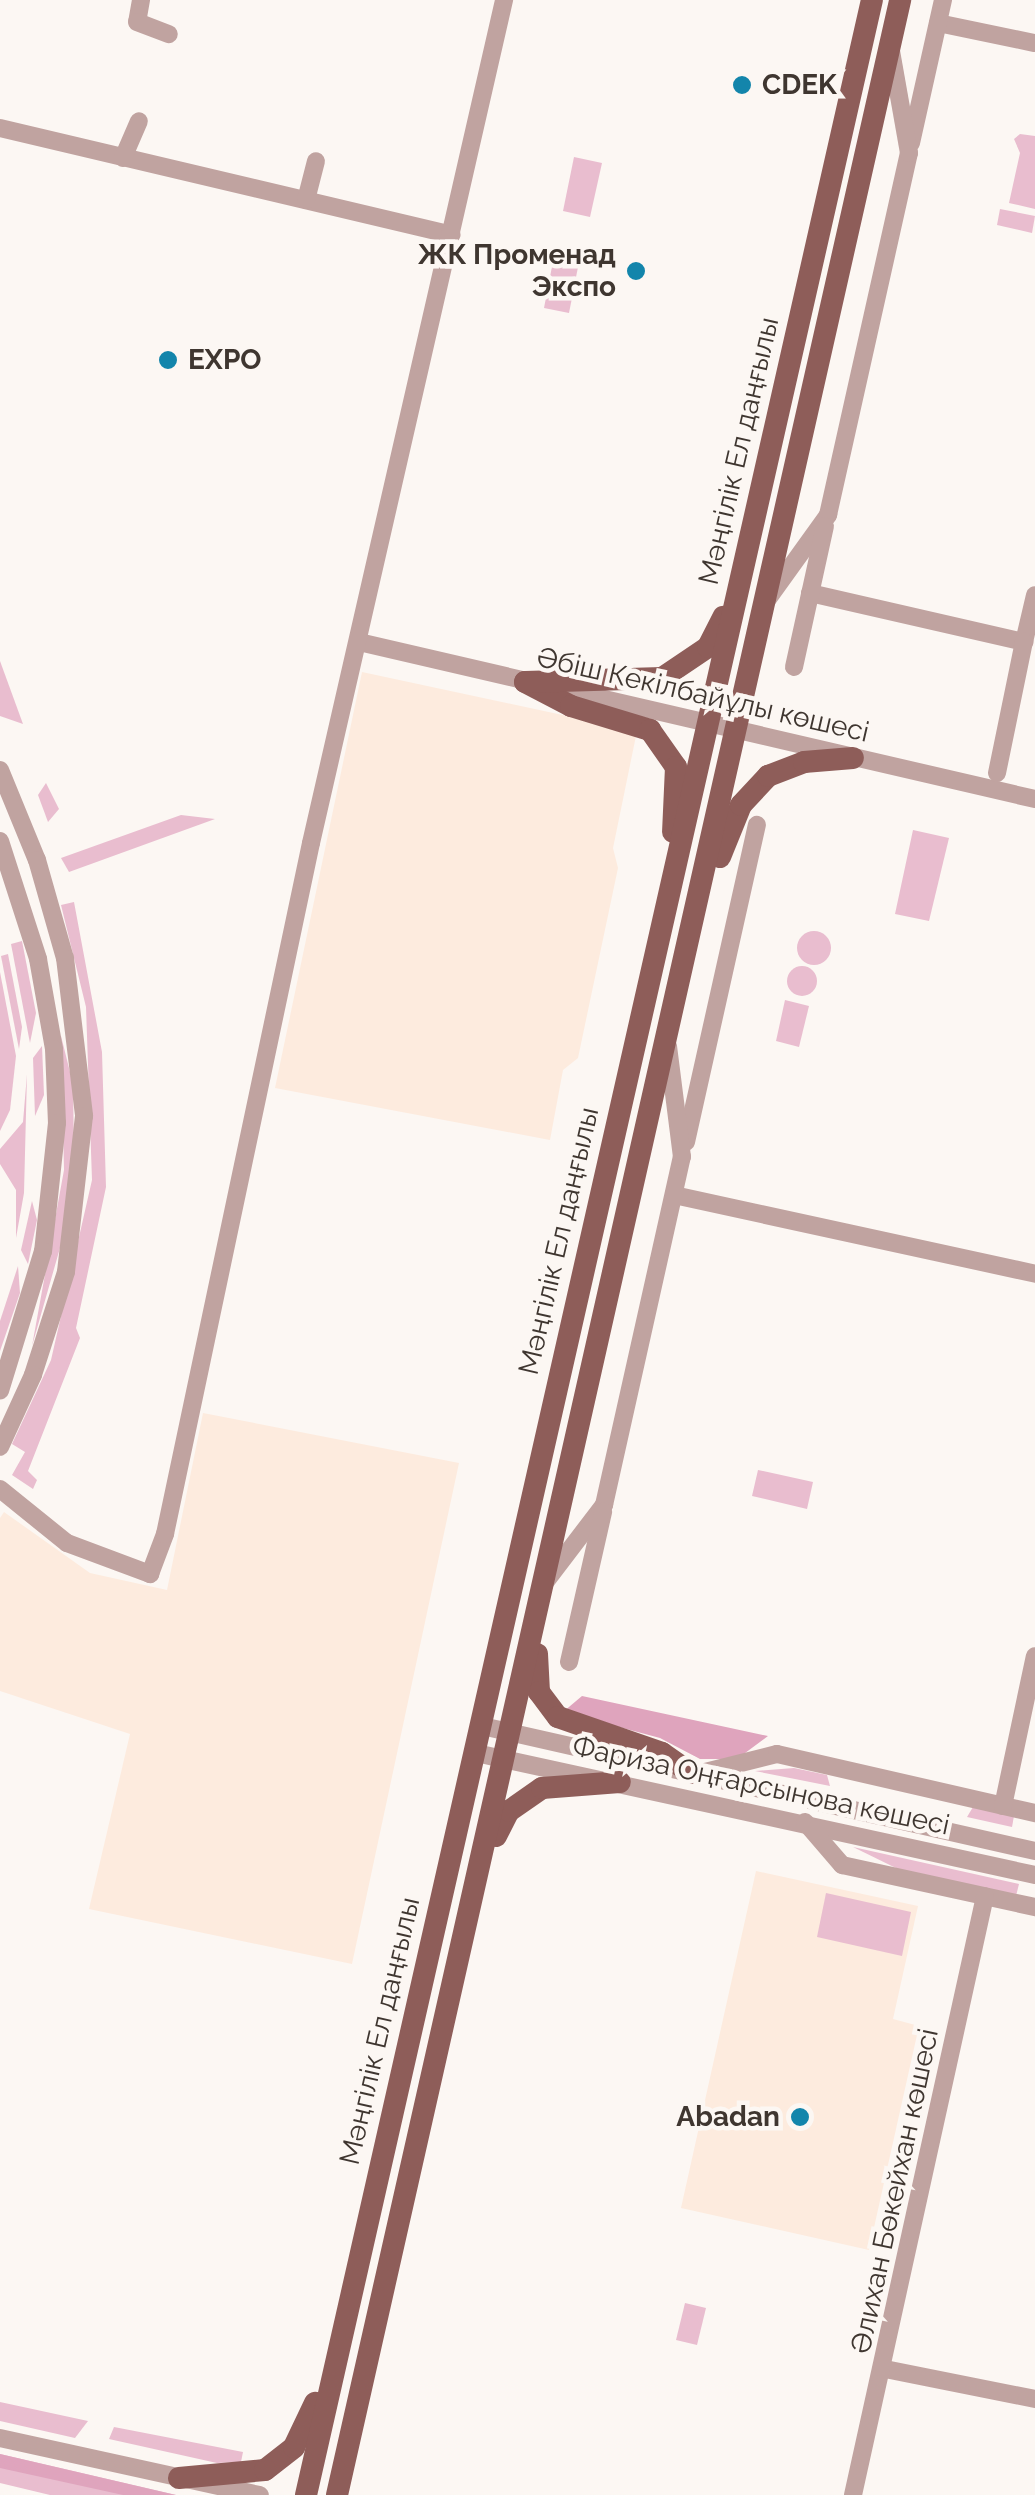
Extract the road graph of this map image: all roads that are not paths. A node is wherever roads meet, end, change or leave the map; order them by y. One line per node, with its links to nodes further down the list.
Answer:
1 (142, 0): 7 (street)
2 (504, 0): 18 (street)
3 (872, 0): 20 (main road, Мәңгілік Ел даңғылы)
4 (900, 0): 9 (main road, Мәңгілік Ел даңғылы)
5 (943, 0): 6 (street)
6 (938, 23): 8 (street); 11 (street)
7 (169, 34)
8 (1035, 43)
9 (890, 47): 10 (street); 23 (main road, Мәңгілік Ел даңғылы)
10 (896, 80): 11 (street); 14 (street)
11 (925, 81): 14 (street)
12 (139, 121): 15 (street)
13 (0, 128): 15 (street)
14 (909, 154): 19 (street)
15 (123, 158): 17 (street)
16 (316, 161): 17 (street)
17 (306, 200): 18 (street)
18 (451, 235): 24 (street)
19 (828, 515): 21 (street); 23 (street)
20 (738, 588): 27 (main road); 28 (main road, Мәңгілік Ел даңғылы)
21 (810, 593): 25 (street); 26 (street)
22 (1035, 595): 25 (street)
23 (764, 604): 29 (main road, Мәңгілік Ел даңғылы)
24 (359, 642): 27 (street, Әбіш Кекілбайұлы көшесі); 45 (street)
25 (1024, 642): 32 (street)
26 (794, 667)
27 (525, 682): 28 (street, Әбіш Кекілбайұлы көшесі); 36 (main road)
28 (709, 725): 29 (street, Әбіш Кекілбайұлы көшесі); 36 (main road, Мәңгілік Ел даңғылы)
29 (736, 731): 30 (street, Әбіш Кекілбайұлы көшесі); 37 (main road, Мәңгілік Ел даңғылы)
30 (853, 758): 33 (street, Әбіш Кекілбайұлы көшесі); 37 (main road)
31 (0, 770): 44 (street)
32 (996, 773)
33 (1035, 798)
34 (757, 826): 39 (street)
35 (0, 840): 43 (street)
36 (678, 856): 50 (main road, Мәңгілік Ел даңғылы)
37 (684, 959): 38 (main road, Мәңгілік Ел даңғылы)
38 (666, 1034): 39 (street); 40 (street); 47 (main road, Мәңгілік Ел даңғылы)
39 (703, 1065): 40 (street)
40 (682, 1157): 41 (street)
41 (674, 1194): 42 (street); 46 (street)
42 (1035, 1274)
43 (0, 1391)
44 (0, 1447)
45 (0, 1489)
46 (604, 1505): 47 (street); 49 (street)
47 (541, 1591): 51 (main road, Мәңгілік Ел даңғылы); 54 (main road)
48 (1035, 1656): 56 (street)
49 (569, 1662)
50 (482, 1726): 51 (street, Фариза Оңғарсынова көшесі); 52 (main road, Мәңгілік Ел даңғылы)
51 (511, 1733): 53 (main road, Мәңгілік Ел даңғылы); 54 (street, Фариза Оңғарсынова көшесі)
52 (476, 1752): 53 (street, Фариза Оңғарсынова көшесі); 66 (main road, Мәңгілік Ел даңғылы)
53 (505, 1759): 55 (street, Фариза Оңғарсынова көшесі); 64 (main road, Мәңгілік Ел даңғылы)
54 (691, 1774): 56 (street); 60 (street, Фариза Оңғарсынова көшесі)
55 (620, 1782): 58 (street, Фариза Оңғарсынова көшесі); 64 (main road)
56 (1003, 1806): 57 (street)
57 (1035, 1813)
58 (804, 1822): 59 (street, Фариза Оңғарсынова көшесі); 63 (street)
59 (926, 1849): 61 (street); 62 (street, Фариза Оңғарсынова көшесі)
60 (1035, 1850)
61 (1035, 1860)
62 (1035, 1875)
63 (984, 1896): 65 (street); 67 (street, Әлихан Бөкейхан көшесі)
64 (470, 1905): 73 (main road, Мәңгілік Ел даңғылы)
65 (1035, 1908)
66 (352, 2290): 70 (main road); 72 (main road, Мәңгілік Ел даңғылы)
67 (886, 2368): 68 (street); 74 (street, Әлихан Бөкейхан көшесі)
68 (1035, 2399)
69 (0, 2438): 70 (street)
70 (179, 2478): 71 (street)
71 (260, 2495)
72 (306, 2495)
73 (336, 2495)
74 (852, 2495)

